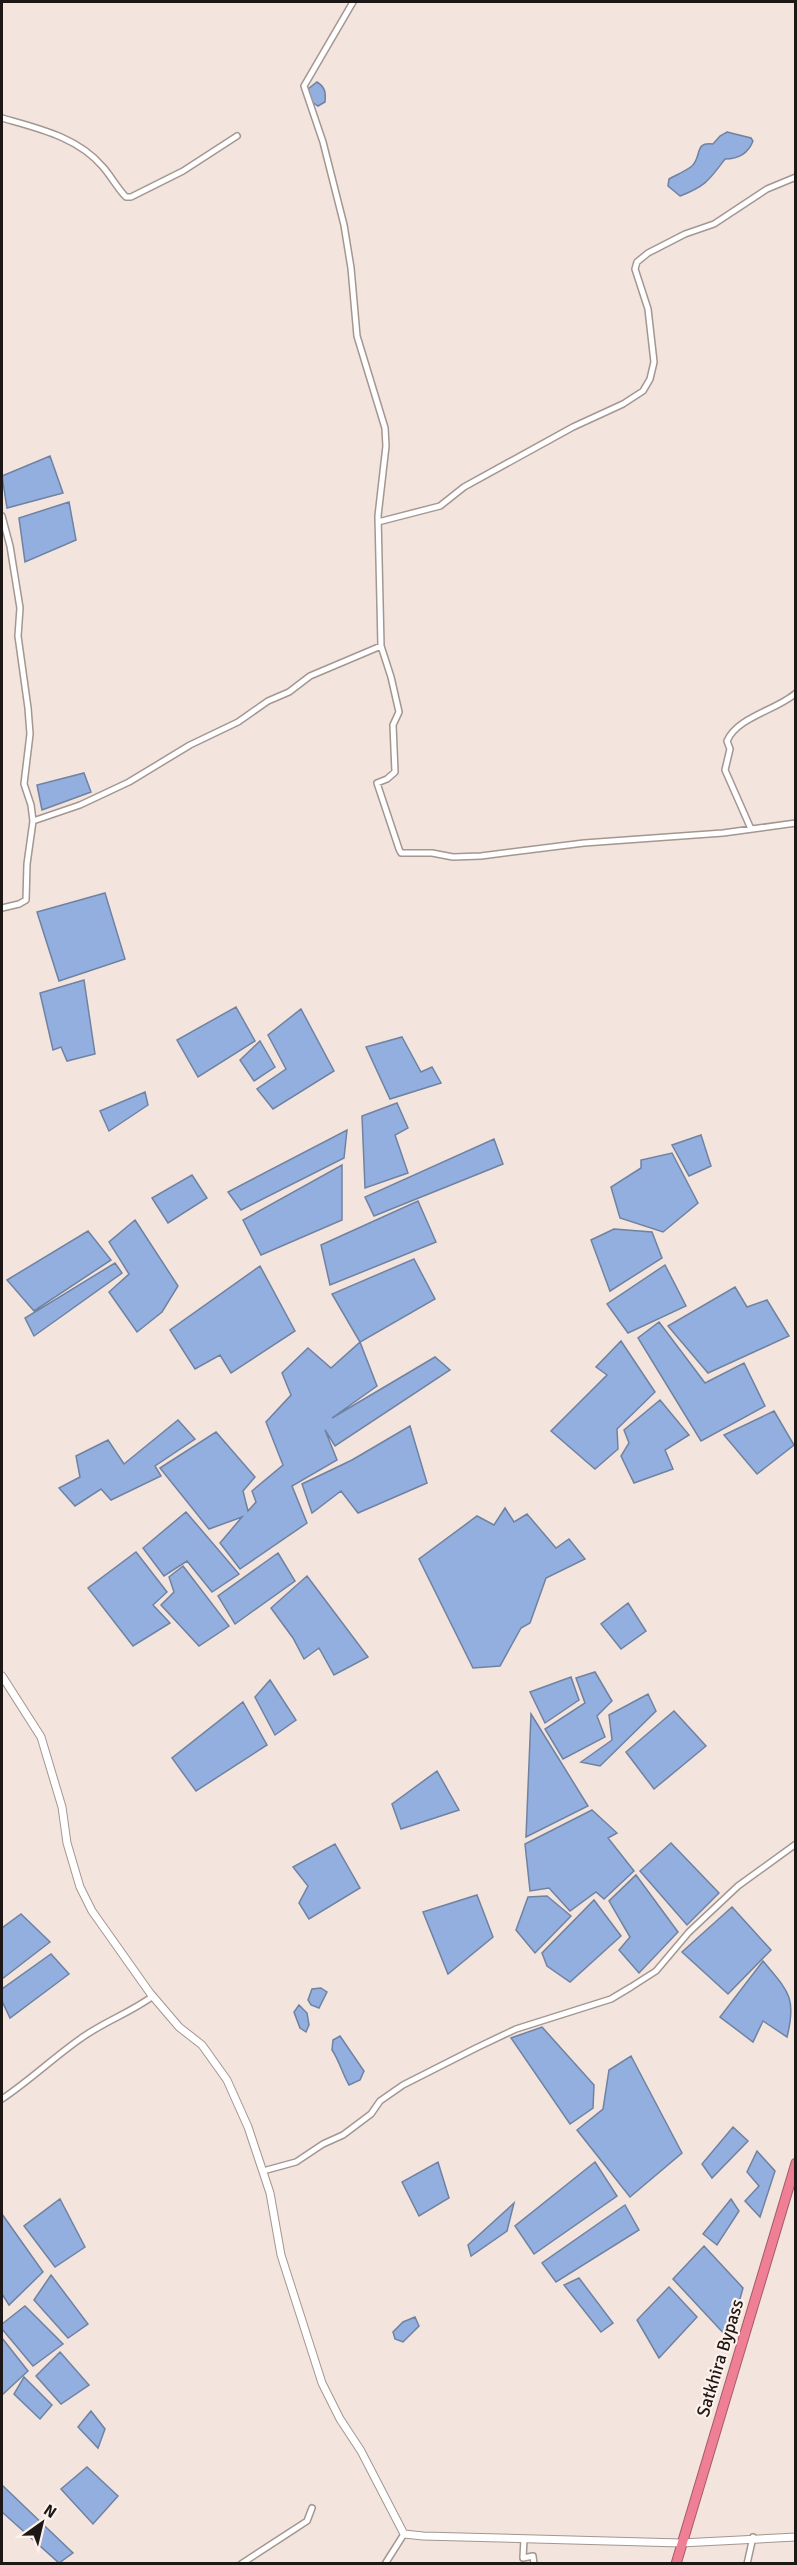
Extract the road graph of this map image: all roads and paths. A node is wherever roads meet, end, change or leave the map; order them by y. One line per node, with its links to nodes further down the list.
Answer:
1 (353, 2): 6 (street)
2 (2, 118): 3 (street)
3 (237, 136)
4 (795, 177): 6 (street)
5 (2, 516): 9 (street)
6 (378, 522): 7 (street)
7 (381, 646): 9 (street); 11 (street)
8 (795, 693): 11 (street)
9 (33, 821): 12 (street)
10 (795, 823): 11 (street)
11 (751, 829)
12 (2, 908)
13 (2, 1676): 15 (street)
14 (795, 1844): 18 (street)
15 (153, 1996): 16 (street); 18 (street)
16 (2, 2099)
17 (795, 2163): 24 (highway, Satkhira Bypass)
18 (263, 2171): 20 (street)
19 (312, 2508): 25 (street)
20 (404, 2534): 23 (street); 26 (street)
21 (753, 2537): 22 (street); 24 (street); 29 (street)
22 (795, 2537)
23 (524, 2539): 24 (street); 27 (street)
24 (681, 2543): 28 (highway, Satkhira Bypass)
25 (241, 2564)
26 (386, 2564)
27 (534, 2564)
28 (676, 2564)
29 (747, 2564)

